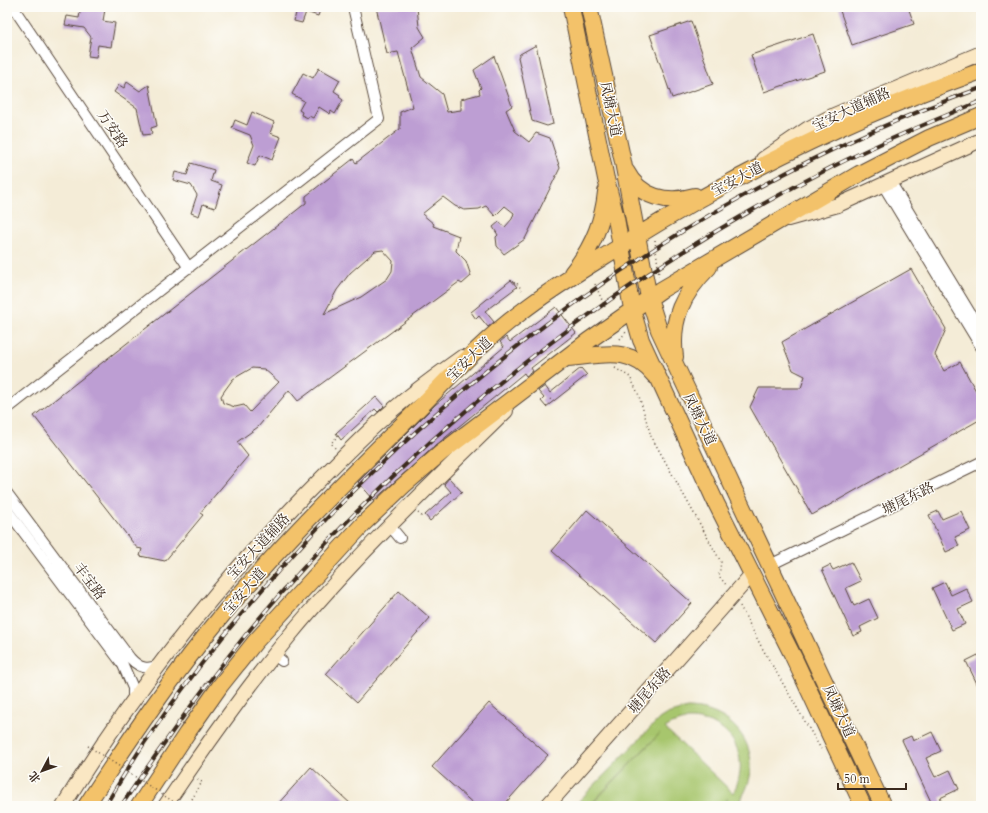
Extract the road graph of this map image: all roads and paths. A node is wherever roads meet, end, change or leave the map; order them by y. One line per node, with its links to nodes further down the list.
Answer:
1 (13, 7): 19 (street, 万安路)
2 (353, 7): 19 (street)
3 (571, 7): 10 (main road, 凤塘大道)
4 (589, 7): 9 (main road, 凤塘大道)
5 (981, 53): 11 (main road, 宝安大道辅路)
6 (981, 71): 11 (main road, 宝安大道)
7 (981, 116): 14 (main road)
8 (981, 140): 12 (main road)
9 (623, 162): 13 (main road); 15 (main road, 凤塘大道)
10 (606, 179): 17 (main road, 凤塘大道); 21 (main road)
11 (729, 182): 13 (main road, 宝安大道)
12 (886, 183): 14 (main road); 30 (street); 32 (street)
13 (710, 192): 15 (main road, 宝安大道)
14 (775, 223): 18 (main road)
15 (636, 237): 17 (main road, 宝安大道); 25 (main road, 凤塘大道)
16 (655, 238): 20 (path)
17 (620, 247): 21 (main road, 宝安大道); 27 (main road, 凤塘大道)
18 (721, 254): 25 (main road); 34 (main road)
19 (189, 268): 39 (street)
20 (659, 276)
21 (563, 282): 28 (main road, 宝安大道)
22 (514, 283): 24 (path)
23 (595, 284): 26 (path)
24 (522, 290)
25 (649, 298): 27 (main road); 34 (main road, 凤塘大道)
26 (605, 307)
27 (632, 309): 33 (main road); 35 (main road, 凤塘大道)
28 (500, 329): 53 (main road, 宝安大道辅路); 58 (main road, 宝安大道)
29 (628, 331): 31 (path)
30 (981, 331)
31 (620, 339)
32 (981, 347)
33 (566, 358): 35 (main road); 36 (main road)
34 (677, 372): 40 (main road, 凤塘大道)
35 (660, 382): 41 (main road, 凤塘大道)
36 (532, 384): 49 (main road); 59 (main road)
37 (550, 399): 38 (path)
38 (552, 402)
39 (7, 409)
40 (701, 419): 41 (main road); 51 (main road, 凤塘大道)
41 (681, 429): 52 (main road, 凤塘大道)
42 (338, 436): 43 (path)
43 (337, 449)
44 (981, 462): 51 (street, 塘尾东路)
45 (7, 493): 53 (street, 丰宝路)
46 (7, 510): 54 (street, 丰宝路)
47 (418, 513): 48 (path)
48 (424, 518)
49 (390, 526): 50 (street); 60 (main road)
50 (400, 538)
51 (770, 565): 65 (main road, 凤塘大道)
52 (752, 574): 63 (main road, 塘尾东路); 64 (main road, 凤塘大道)
53 (160, 664): 54 (main road, 宝安大道辅路)
54 (133, 699): 57 (main road, 宝安大道辅路)
55 (88, 746): 61 (path, bridge)
56 (192, 776): 62 (path)
57 (63, 806)
58 (86, 806)
59 (139, 806)
60 (165, 806)
61 (180, 806)
62 (188, 806)
63 (547, 806)
64 (863, 806)
65 (884, 806)

